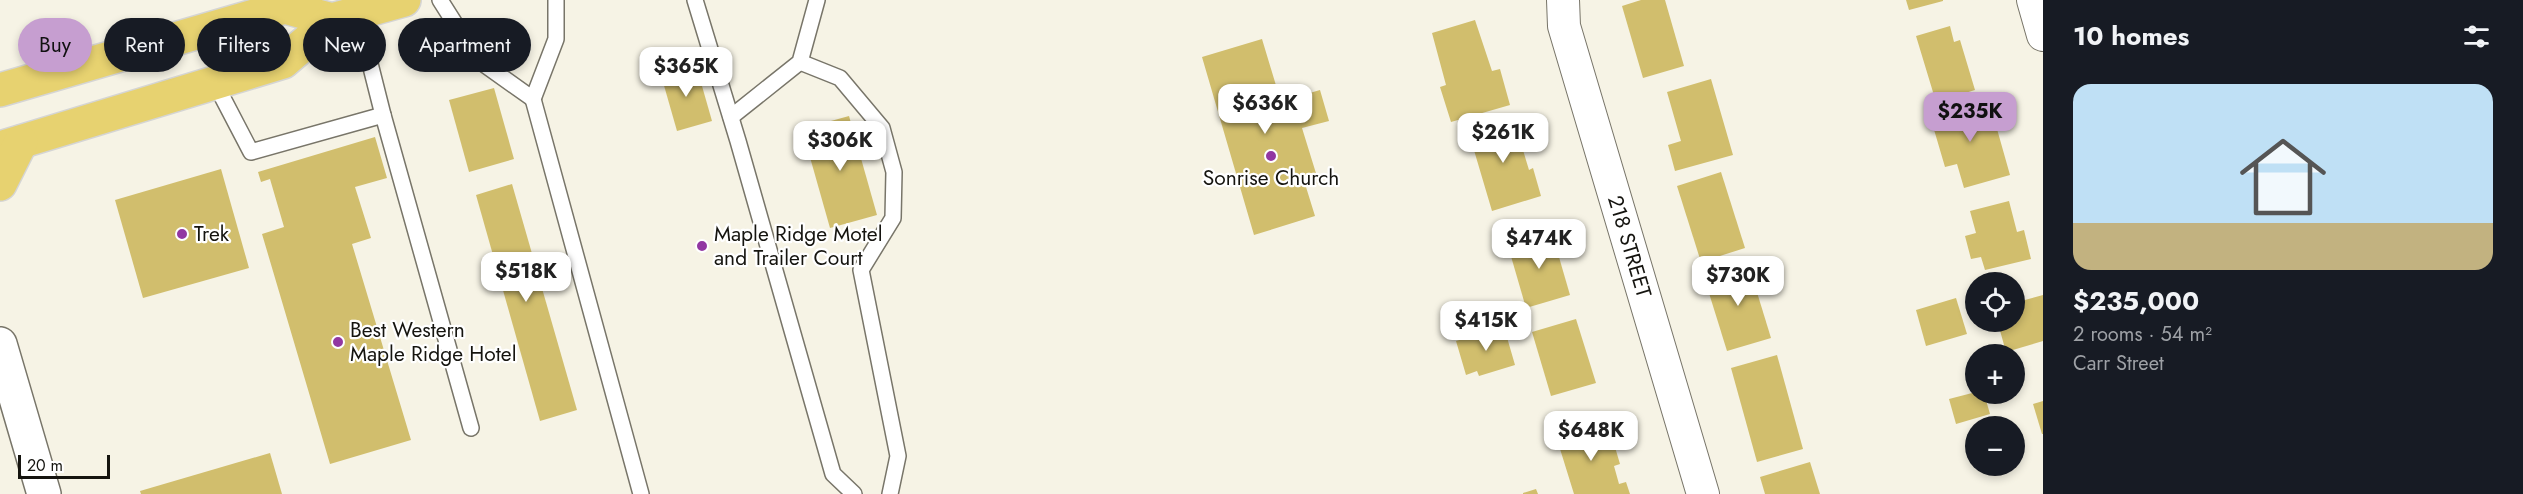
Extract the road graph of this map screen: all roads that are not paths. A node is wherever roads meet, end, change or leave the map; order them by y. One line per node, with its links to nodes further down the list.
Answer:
1 (440, 0): 12 (lane)
2 (556, 0): 12 (lane)
3 (695, 0): 14 (lane)
4 (817, 0): 9 (lane)
5 (1563, 0): 23 (street, 218 STREET)
6 (2032, 0): 8 (street)
7 (368, 8): 10 (highway); 11 (highway); 13 (lane)
8 (2043, 35)
9 (800, 62): 14 (lane); 22 (lane)
10 (215, 83): 13 (lane); 15 (highway)
11 (0, 90)
12 (533, 99): 20 (lane)
13 (383, 115): 18 (lane)
14 (731, 117): 21 (lane)
15 (10, 145): 16 (highway)
16 (0, 184)
17 (0, 344): 19 (street)
18 (471, 428)
19 (44, 494)
20 (641, 494)
21 (854, 494)
22 (890, 494)
23 (1702, 494)

